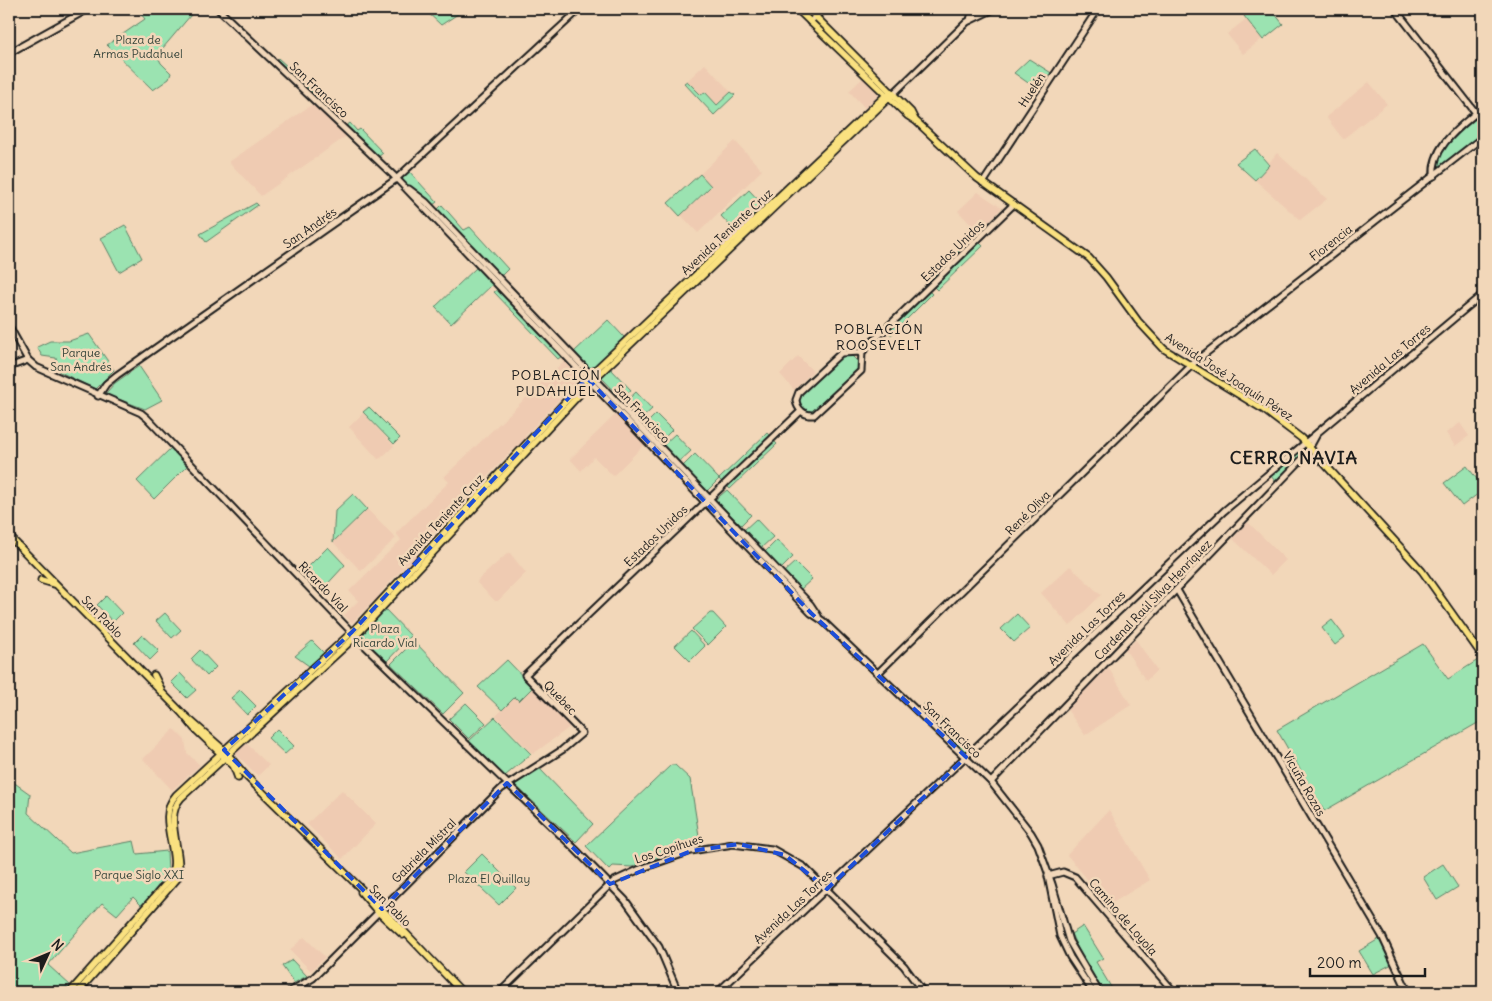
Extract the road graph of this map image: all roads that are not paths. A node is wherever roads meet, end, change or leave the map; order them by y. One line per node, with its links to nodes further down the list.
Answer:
1 (88, 9): 14 (street)
2 (218, 9): 22 (street, San Francisco)
3 (580, 9): 22 (street, San Andrés)
4 (796, 9): 13 (main road, Avenida José Joaquín Pérez)
5 (808, 9): 11 (main road, Avenida José Joaquín Pérez)
6 (823, 9): 11 (street)
7 (973, 9): 12 (street)
8 (994, 9): 12 (street, Avenida Teniente Cruz)
9 (1098, 9): 23 (street, Huelén)
10 (1395, 9): 17 (street)
11 (816, 17): 13 (street); 15 (main road, Avenida José Joaquín Pérez)
12 (970, 20): 15 (street, Avenida Teniente Cruz)
13 (810, 22): 15 (main road, Avenida José Joaquín Pérez)
14 (9, 53)
15 (890, 96): 23 (main road, Avenida José Joaquín Pérez); 33 (main road, Avenida Teniente Cruz)
16 (1483, 107): 17 (street)
17 (1477, 112): 18 (street); 19 (street); 21 (street)
18 (1483, 117)
19 (1483, 122)
20 (1483, 137): 21 (street, Florencia)
21 (1434, 176): 31 (street, Florencia)
22 (397, 178): 33 (street, San Francisco); 34 (street, San Andrés)
23 (983, 183): 24 (main road, Avenida José Joaquín Pérez)
24 (1014, 204): 28 (street, Estados Unidos); 31 (main road, Avenida José Joaquín Pérez)
25 (1483, 294): 36 (street, Avenida Las Torres)
26 (9, 326): 29 (street)
27 (852, 352): 28 (street); 30 (street); 35 (street)
28 (862, 352): 30 (street)
29 (28, 360): 32 (street); 34 (street, Ricardo Vial)
30 (861, 362): 35 (street)
31 (1191, 367): 37 (main road, Avenida José Joaquín Pérez); 46 (street, René Oliva)
32 (9, 368)
33 (591, 378): 39 (street, San Francisco); 44 (main road, Avenida Teniente Cruz)
34 (98, 396): 44 (street, Ricardo Vial)
35 (800, 410): 39 (street, Estados Unidos)
36 (1322, 428): 37 (street, Avenida Las Torres); 38 (street, Cardenal Raúl Silva Henríquez)
37 (1304, 442): 38 (main road, Avenida José Joaquín Pérez); 52 (street, Avenida Las Torres)
38 (1310, 448): 43 (street, Cardenal Raúl Silva Henríquez); 45 (main road, Avenida José Joaquín Pérez)
39 (707, 500): 46 (street, San Francisco); 48 (street, Estados Unidos)
40 (9, 536): 42 (main road, San Pablo)
41 (42, 580): 42 (main road)
42 (56, 584): 49 (main road, San Pablo)
43 (1177, 590): 56 (street, Cardenal Raúl Silva Henríquez); 74 (street, Vicuña Rozas)
44 (354, 634): 51 (main road, Avenida Teniente Cruz); 57 (street, Ricardo Vial)
45 (1483, 656)
46 (878, 673): 52 (street, San Francisco)
47 (154, 675): 49 (main road)
48 (525, 675): 50 (street, Quebec)
49 (163, 694): 51 (main road, San Pablo)
50 (582, 733): 57 (street, Gabriela Mistral)
51 (224, 754): 53 (main road, San Pablo); 54 (main road, San Pablo); 58 (main road, Avenida Teniente Cruz)
52 (966, 757): 56 (street, San Francisco); 61 (street, Avenida Las Torres)
53 (234, 767): 54 (main road, San Pablo); 55 (main road)
54 (245, 775): 62 (main road, San Pablo)
55 (238, 778)
56 (991, 782): 59 (street, San Francisco)
57 (508, 783): 60 (street, Ricardo Vial); 62 (street, Gabriela Mistral)
58 (172, 825): 63 (main road, Avenida Teniente Cruz); 64 (main road, Avenida Teniente Cruz)
59 (1048, 876): 71 (street, San Francisco); 72 (street, San Francisco); 73 (street, Camino de Loyola)
60 (610, 884): 61 (street, Los Copihues); 67 (street, Los Copihues); 68 (street, Ricardo Vial)
61 (827, 889): 69 (street, Avenida Las Torres); 70 (street, Los Copihues)
62 (380, 910): 65 (street, Gabriela Mistral); 66 (main road, San Pablo)
63 (70, 992)
64 (78, 992)
65 (289, 992)
66 (462, 992)
67 (500, 992)
68 (678, 992)
69 (718, 992)
70 (923, 992)
71 (1093, 992)
72 (1099, 992)
73 (1174, 992)
74 (1408, 992)

